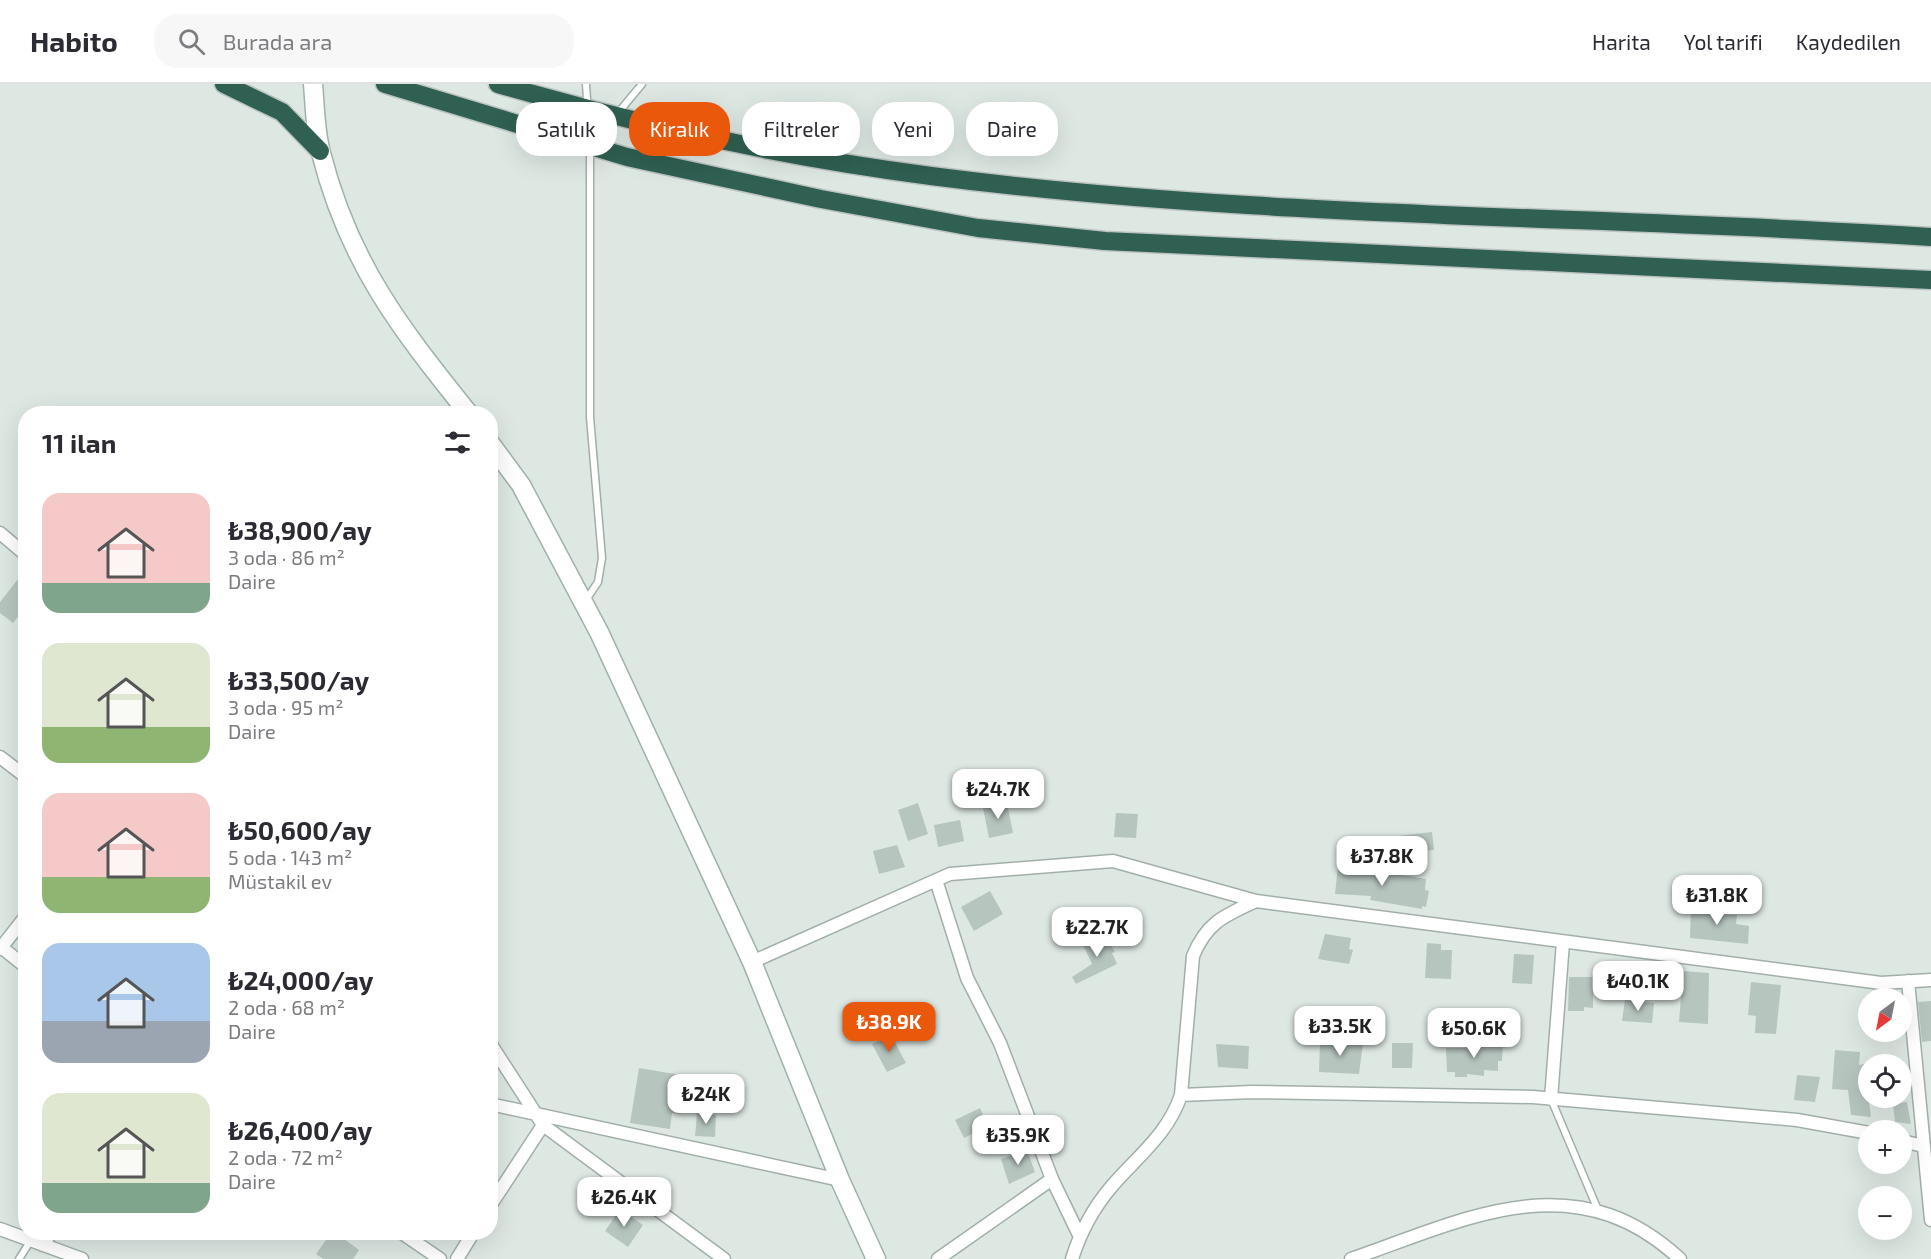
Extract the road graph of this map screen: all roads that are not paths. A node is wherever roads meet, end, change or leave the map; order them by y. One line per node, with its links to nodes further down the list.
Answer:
1 (224, 84): 12 (highway)
2 (313, 84): 12 (street)
3 (385, 84): 11 (highway)
4 (498, 84): 7 (highway)
5 (586, 84): 8 (lane)
6 (642, 84): 9 (lane)
7 (565, 102)
8 (587, 102)
9 (617, 113)
10 (617, 115): 15 (highway)
11 (516, 123)
12 (321, 152): 17 (street)
13 (617, 154): 16 (highway)
14 (590, 156): 21 (lane)
15 (1931, 237)
16 (1931, 280)
17 (463, 406)
18 (498, 454): 21 (street)
19 (0, 533): 20 (street)
20 (18, 548)
21 (584, 603): 30 (street)
22 (0, 757): 23 (street)
23 (18, 771)
24 (936, 880): 25 (street); 30 (street); 41 (street)
25 (1256, 901): 27 (street); 34 (street)
26 (18, 926): 28 (street)
27 (1563, 942): 32 (street); 35 (street)
28 (0, 948): 29 (street)
29 (18, 961)
30 (752, 962): 42 (street)
31 (1931, 980): 32 (street)
32 (1908, 981): 40 (street)
33 (498, 1056): 37 (street)
34 (1181, 1095): 35 (street); 48 (street)
35 (1551, 1099): 38 (street); 44 (lane)
36 (498, 1107): 37 (street)
37 (539, 1120): 42 (street); 43 (street); 58 (street)
38 (1858, 1131)
39 (1912, 1143): 40 (street)
40 (1923, 1146): 45 (street)
41 (1052, 1179): 48 (street); 60 (street)
42 (840, 1180): 59 (street)
43 (498, 1192)
44 (1599, 1211): 62 (street); 63 (street)
45 (1931, 1220)
46 (0, 1229): 47 (street)
47 (18, 1236)
48 (1079, 1236): 61 (street)
49 (29, 1240): 53 (street)
50 (41, 1240): 53 (street)
51 (412, 1240): 56 (street)
52 (469, 1240): 57 (street)
53 (37, 1243): 54 (lane); 55 (street)
54 (19, 1259)
55 (82, 1259)
56 (440, 1259)
57 (457, 1259)
58 (724, 1259)
59 (876, 1259)
60 (938, 1259)
61 (1072, 1259)
62 (1351, 1259)
63 (1680, 1259)

